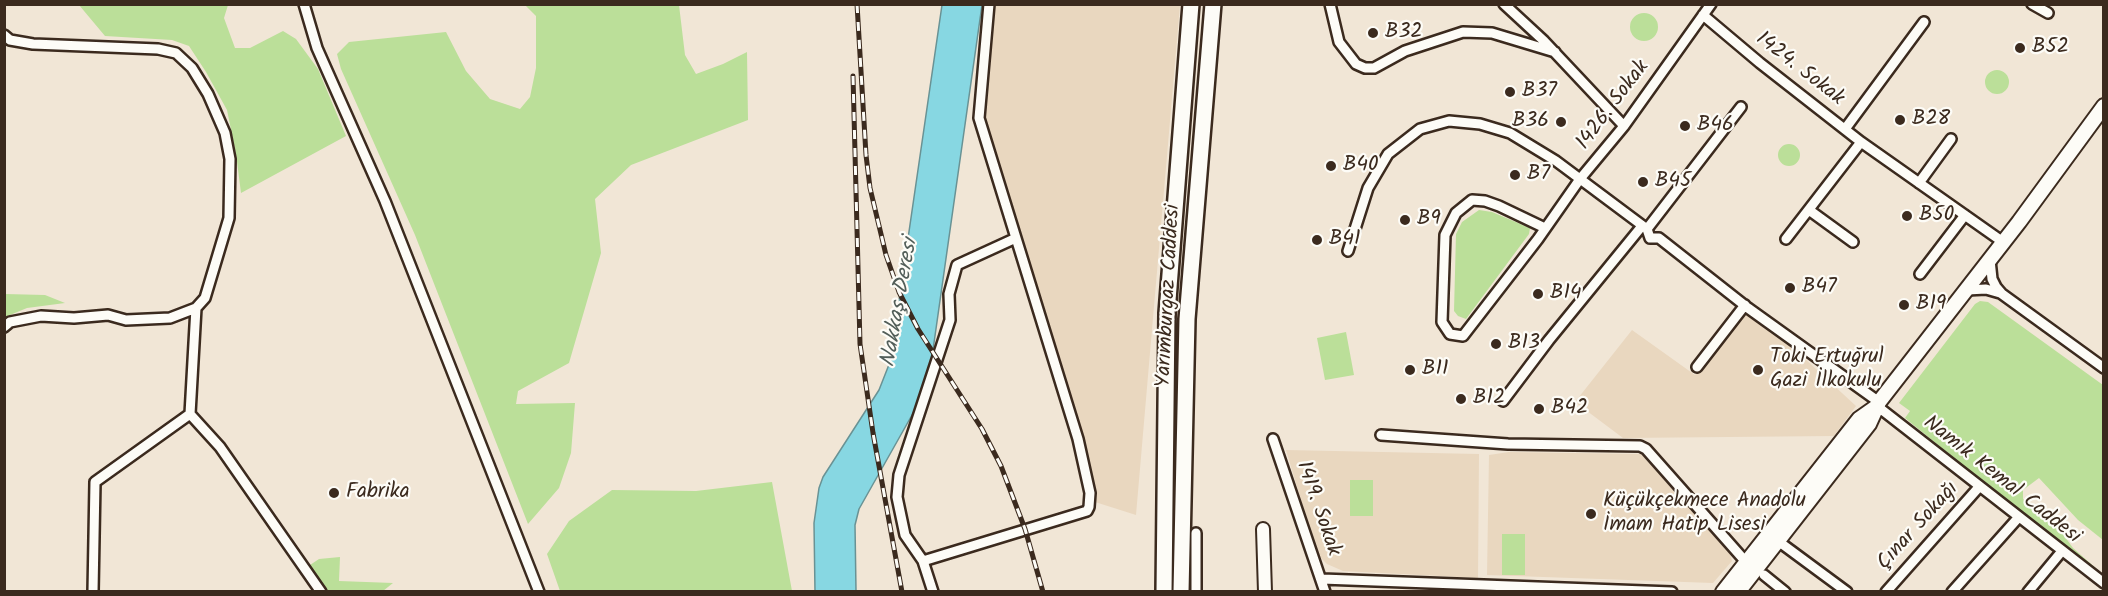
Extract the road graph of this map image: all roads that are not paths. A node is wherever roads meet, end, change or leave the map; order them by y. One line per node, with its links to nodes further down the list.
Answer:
1 (304, 4): 57 (street)
2 (989, 4): 26 (street)
3 (1191, 4): 59 (main road, Yarımburgaz Caddesi)
4 (1213, 4): 60 (main road, Yarımburgaz Caddesi)
5 (1330, 4): 13 (street)
6 (1504, 4): 13 (street)
7 (1711, 4): 10 (street, 1426. Sokak)
8 (2032, 4): 9 (street)
9 (2048, 13)
10 (1703, 15): 16 (street, 1426. Sokak); 17 (street, 1424. Sokak)
11 (1924, 22): 17 (street, 1424. Sokak)
12 (4, 35): 36 (street)
13 (1554, 52): 16 (street)
14 (2103, 106): 29 (main road)
15 (1741, 107): 24 (street)
16 (1624, 126): 20 (street, 1426. Sokak)
17 (1845, 129): 19 (street, 1424. Sokak)
18 (1951, 139): 21 (street)
19 (1861, 142): 21 (street, 1424. Sokak); 22 (street)
20 (1580, 180): 24 (street); 25 (street, 1426. Sokak); 30 (street)
21 (1919, 183): 23 (street, 1424. Sokak)
22 (1809, 210): 27 (street); 28 (street)
23 (1965, 215): 29 (street, 1424. Sokak); 32 (street)
24 (1645, 227): 35 (street, Namık Kemal Caddesi); 40 (street)
25 (1545, 228): 25 (street, 1426. Sokak)
26 (1016, 238): 51 (street); 51 (street)
27 (1786, 239)
28 (1853, 242)
29 (2003, 242): 31 (main road)
30 (1348, 251)
31 (1990, 260): 33 (main road); 34 (street)
32 (1920, 274)
33 (1967, 290): 34 (street); 41 (main road)
34 (2002, 294): 39 (street)
35 (1745, 305): 38 (street); 41 (street, Namık Kemal Caddesi)
36 (196, 308): 37 (street); 42 (street)
37 (4, 327)
38 (1697, 366)
39 (2103, 368)
40 (1503, 401)
41 (1878, 404): 45 (street, Namık Kemal Caddesi); 49 (main road); 52 (main road)
42 (190, 414): 55 (street); 56 (street)
43 (1381, 435): 52 (street)
44 (1273, 439): 53 (street, 1419. Sokak)
45 (1979, 487): 46 (street, Namık Kemal Caddesi); 69 (street, Çınar Sokağı)
46 (2018, 518): 50 (street, Namık Kemal Caddesi); 70 (street)
47 (1263, 529): 62 (street)
48 (1196, 533): 61 (street)
49 (1778, 541): 52 (main road); 68 (street)
50 (2062, 551): 54 (street, Namık Kemal Caddesi); 71 (street)
51 (924, 561): 58 (street)
52 (1755, 568): 65 (main road); 66 (main road); 67 (street)
53 (1322, 579): 63 (street, 1419. Sokak); 64 (street)
54 (2103, 584)
55 (93, 591)
56 (321, 591)
57 (539, 591)
58 (933, 591)
59 (1164, 591)
60 (1181, 591)
61 (1196, 591)
62 (1265, 591)
63 (1326, 591)
64 (1672, 591)
65 (1723, 591)
66 (1738, 591)
67 (1785, 591)
68 (1847, 591)
69 (1886, 591)
70 (1952, 591)
71 (2028, 591)

